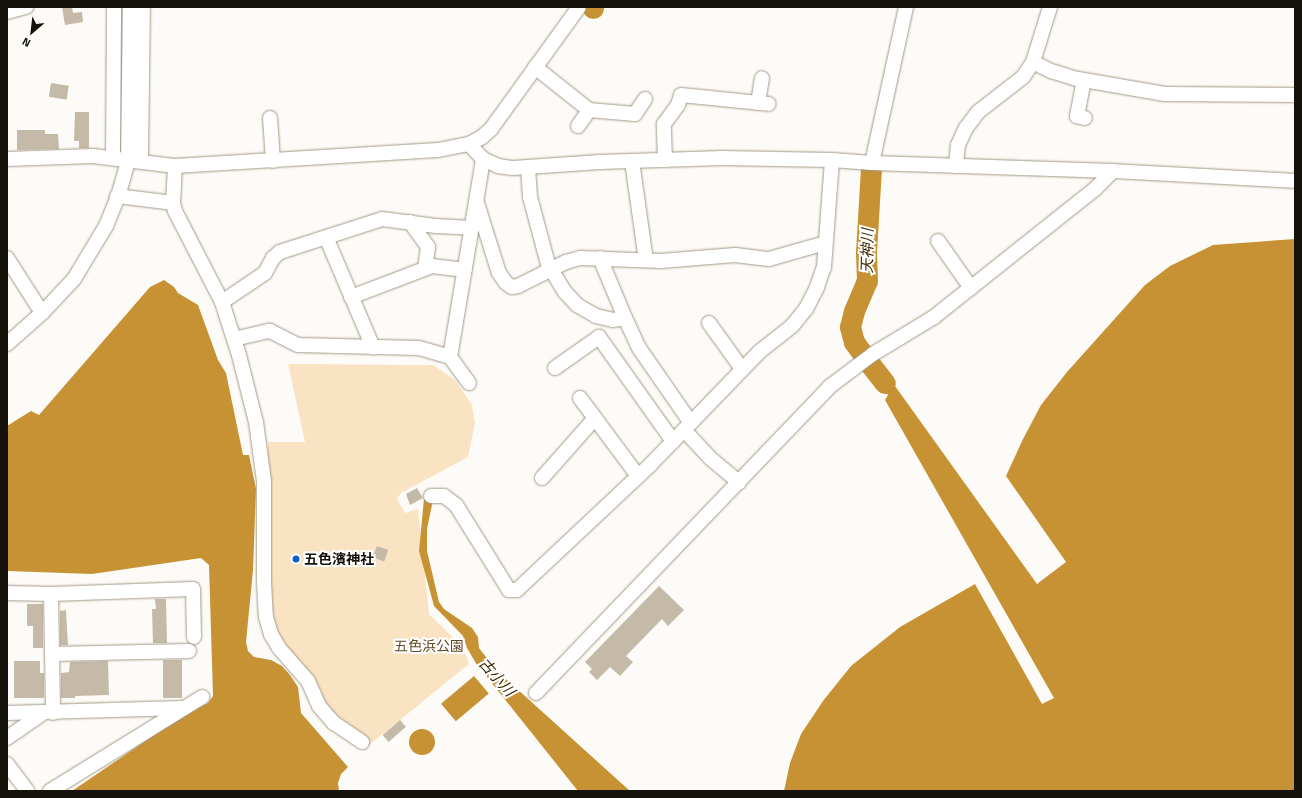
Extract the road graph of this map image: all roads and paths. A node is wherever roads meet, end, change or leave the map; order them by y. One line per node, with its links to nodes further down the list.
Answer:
1 (26, 7): 8 (street)
2 (114, 7): 20 (street)
3 (130, 7): 25 (street)
4 (143, 7): 25 (street)
5 (579, 7): 10 (street)
6 (906, 7): 28 (street)
7 (1050, 7): 9 (street)
8 (7, 12)
9 (1033, 62): 12 (street); 30 (street)
10 (535, 67): 15 (street); 19 (street)
11 (762, 78): 23 (street)
12 (1084, 80): 13 (street); 17 (street)
13 (1295, 95)
14 (646, 99): 15 (street)
15 (589, 110): 18 (street)
16 (270, 118): 26 (street)
17 (1085, 118)
18 (578, 126)
19 (469, 144): 22 (street); 26 (street)
20 (113, 158): 21 (street); 25 (street)
21 (7, 159)
22 (482, 159): 31 (street); 36 (street)
23 (666, 160): 24 (street); 27 (street)
24 (832, 160): 28 (street); 41 (street)
25 (135, 161): 29 (street); 34 (street)
26 (273, 161): 29 (street)
27 (632, 161): 31 (street); 44 (street)
28 (872, 163): 30 (street)
29 (175, 166): 35 (street)
30 (956, 166): 32 (street)
31 (528, 168): 47 (street)
32 (1113, 171): 33 (street); 48 (street)
33 (1295, 181)
34 (117, 196): 35 (street); 51 (street)
35 (173, 203): 50 (street)
36 (477, 203): 38 (street); 47 (street)
37 (410, 222): 38 (street); 39 (street); 45 (street)
38 (472, 228): 46 (street)
39 (326, 237): 49 (street); 50 (street)
40 (938, 241): 48 (street)
41 (825, 243): 44 (street); 59 (street)
42 (7, 258): 51 (street)
43 (600, 258): 44 (street); 47 (street); 52 (street)
44 (646, 260)
45 (424, 268): 46 (street); 49 (street)
46 (465, 270): 57 (street)
47 (551, 270): 52 (street)
48 (971, 288): 67 (street)
49 (351, 297): 56 (street)
50 (222, 302): 54 (street)
51 (42, 313): 55 (street)
52 (625, 318): 63 (street)
53 (709, 323): 59 (street)
54 (234, 339): 56 (street); 80 (street)
55 (7, 344)
56 (373, 347): 57 (street)
57 (450, 357): 60 (street)
58 (555, 368): 64 (street)
59 (742, 370): 63 (street)
60 (469, 383)
61 (580, 398): 62 (street)
62 (595, 418): 65 (street); 66 (street)
63 (687, 426): 64 (street); 67 (street)
64 (673, 441): 65 (street)
65 (638, 476): 68 (street)
66 (542, 478)
67 (738, 482): 74 (street)
68 (431, 496)
69 (7, 593): 70 (street)
70 (51, 594): 71 (street); 73 (street)
71 (194, 637)
72 (189, 651): 73 (street)
73 (52, 654): 78 (street)
74 (536, 693)
75 (202, 697): 76 (street)
76 (184, 708): 78 (street); 83 (street)
77 (7, 713): 78 (street)
78 (48, 713): 79 (street)
79 (7, 738)
80 (362, 742)
81 (7, 764): 82 (street)
82 (27, 791)
83 (50, 791)

